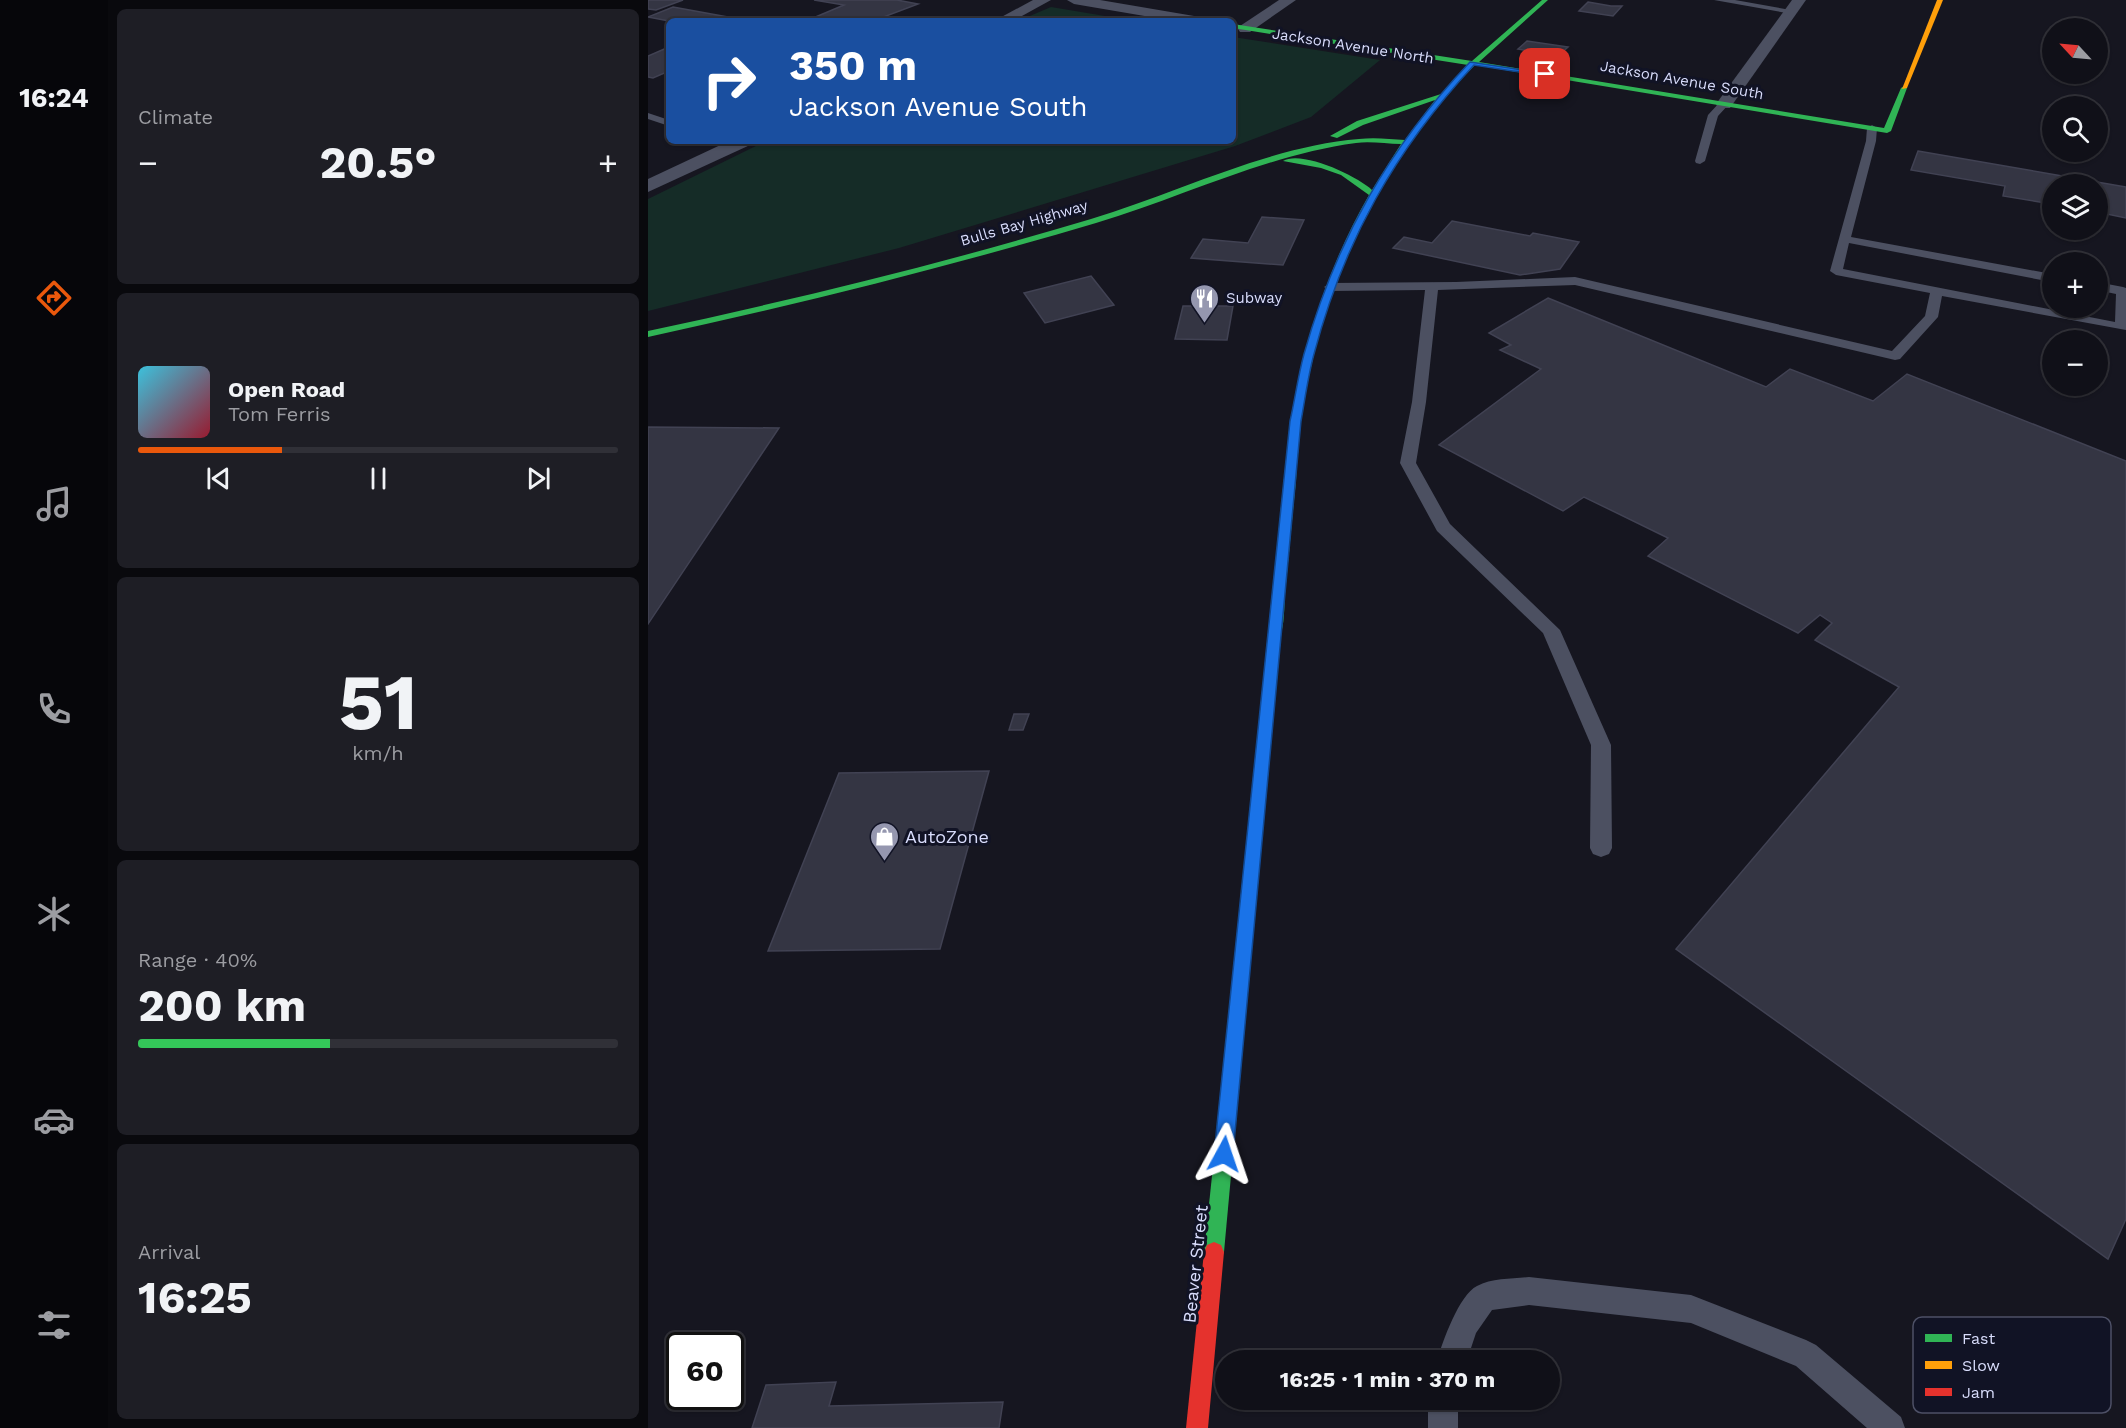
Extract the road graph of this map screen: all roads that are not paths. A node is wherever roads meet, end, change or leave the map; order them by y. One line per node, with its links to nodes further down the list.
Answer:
1 (1044, 0): 8 (street)
2 (1074, 0): 9 (street)
3 (1289, 0): 10 (street)
4 (1545, 0): 11 (main road, Beaver Street)
5 (1718, 0): 7 (lane)
6 (1940, 0): 16 (main road, Jackson Avenue South)
7 (1796, 5): 13 (street)
8 (1006, 18)
9 (1182, 18)
10 (1239, 27): 11 (main road, Jackson Avenue North)
11 (1473, 63): 12 (main road, Beaver Street); 13 (main road, Jackson Avenue South)
12 (1442, 96): 17 (main road, Beaver Street); 19 (main road)
13 (1724, 104): 16 (main road, Jackson Avenue South); 21 (lane)
14 (648, 116): 15 (lane)
15 (666, 122)
16 (1872, 128): 24 (lane)
17 (1406, 142): 19 (main road, Bulls Bay Highway); 23 (main road, Beaver Street)
18 (729, 144): 22 (street)
19 (1309, 149): 20 (main road, Bulls Bay Highway)
20 (1276, 160): 23 (main road); 32 (main road, Bulls Bay Highway)
21 (1700, 161)
22 (648, 186)
23 (1372, 194): 27 (main road, Beaver Street)
24 (1845, 239): 25 (lane); 29 (lane)
25 (2042, 276)
26 (1432, 286): 27 (lane); 29 (lane); 33 (lane)
27 (1330, 287): 36 (main road, Beaver Street)
28 (2108, 288): 31 (lane)
29 (1937, 291): 30 (lane)
30 (2042, 311)
31 (2076, 318)
32 (648, 334)
33 (1601, 848)
34 (1455, 1350): 38 (lane)
35 (1443, 1410): 37 (lane)
36 (1197, 1428)
37 (1443, 1428)
38 (1890, 1428)

